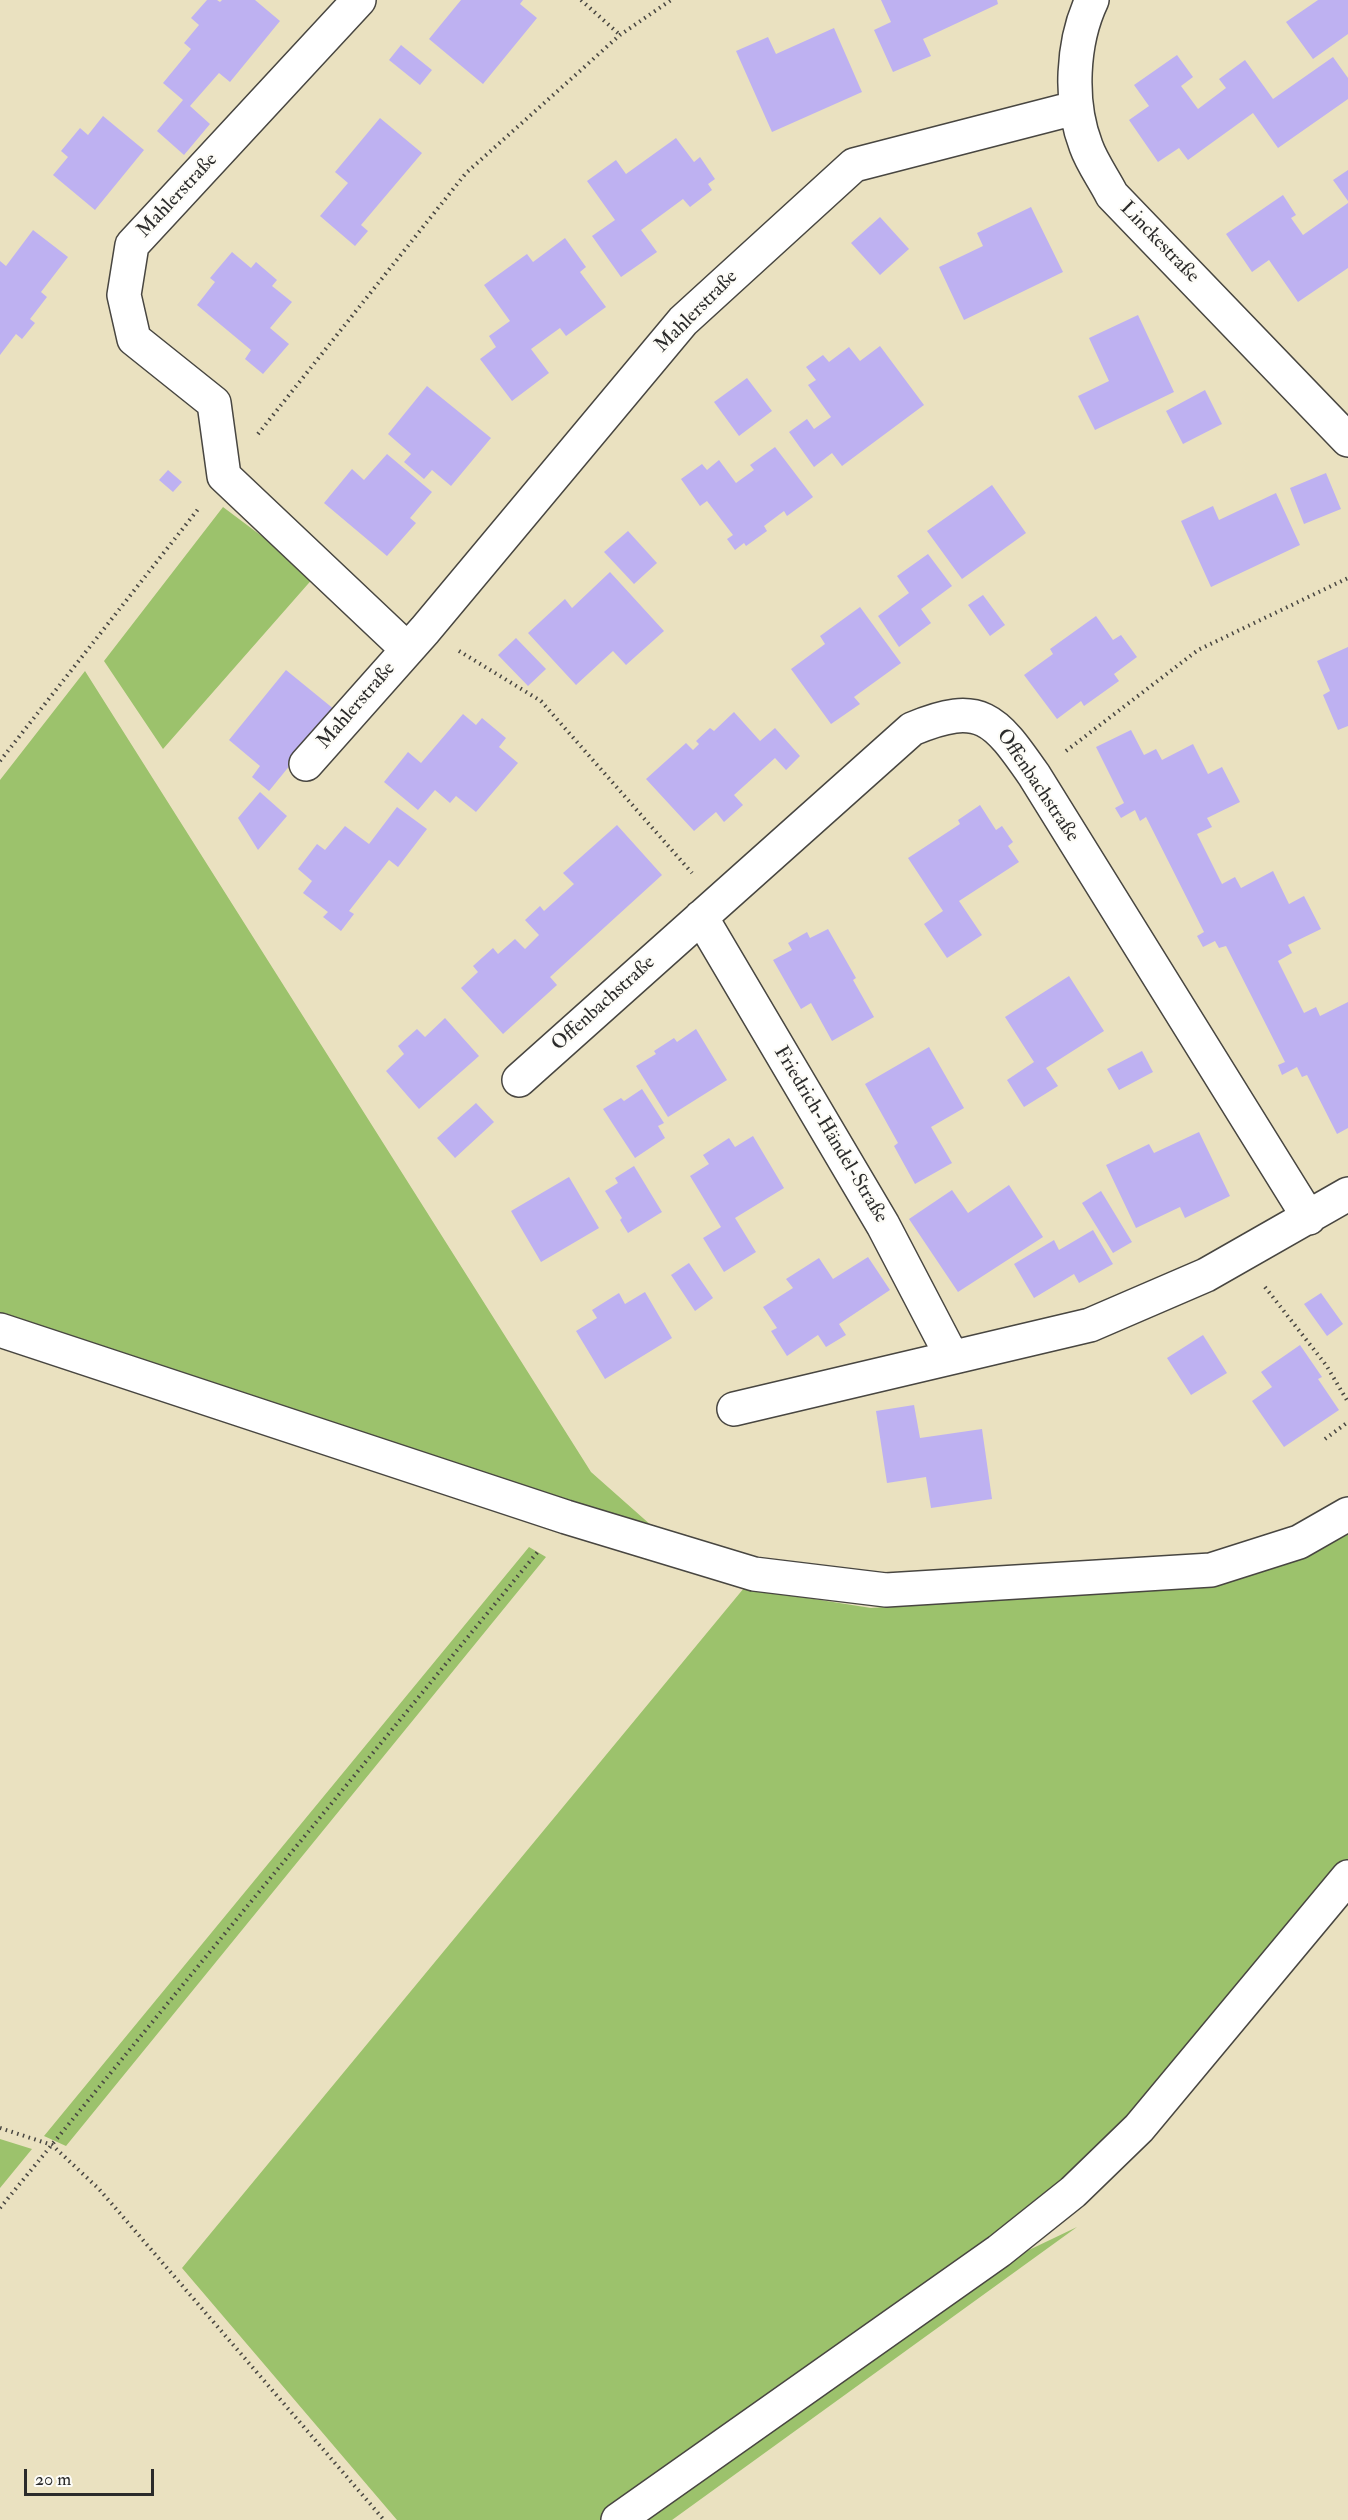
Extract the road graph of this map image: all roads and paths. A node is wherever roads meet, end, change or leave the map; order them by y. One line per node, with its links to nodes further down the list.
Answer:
1 (359, 0): 8 (street, Mahlerstraße)
2 (581, 0): 5 (path)
3 (671, 0): 5 (path)
4 (1092, 0): 6 (street, Linckestraße)
5 (620, 35): 8 (path)
6 (1075, 108): 7 (street, Linckestraße); 10 (street, Mahlerstraße)
7 (1348, 440)
8 (224, 476): 10 (street, Mahlerstraße); 11 (path)
9 (1348, 578): 13 (path)
10 (416, 639): 12 (street, Mahlerstraße); 14 (path)
11 (0, 761)
12 (306, 764)
13 (1034, 775): 14 (street, Offenbachstraße); 17 (street, Offenbachstraße)
14 (709, 909): 15 (street, Offenbachstraße); 20 (street, Friedrich-Händel-Straße)
15 (519, 1080)
16 (1348, 1194): 17 (street)
17 (1309, 1218): 18 (street)
18 (1241, 1256): 20 (street); 21 (path)
19 (0, 1330): 26 (street)
20 (952, 1357): 22 (street)
21 (1348, 1402)
22 (734, 1409)
23 (1348, 1422): 24 (path)
24 (1325, 1439)
25 (1348, 1514): 26 (street)
26 (566, 1517): 29 (path)
27 (1348, 1877): 32 (street)
28 (0, 2128): 29 (path)
29 (52, 2145): 30 (path); 31 (path)
30 (0, 2208)
31 (384, 2520)
32 (618, 2520)

